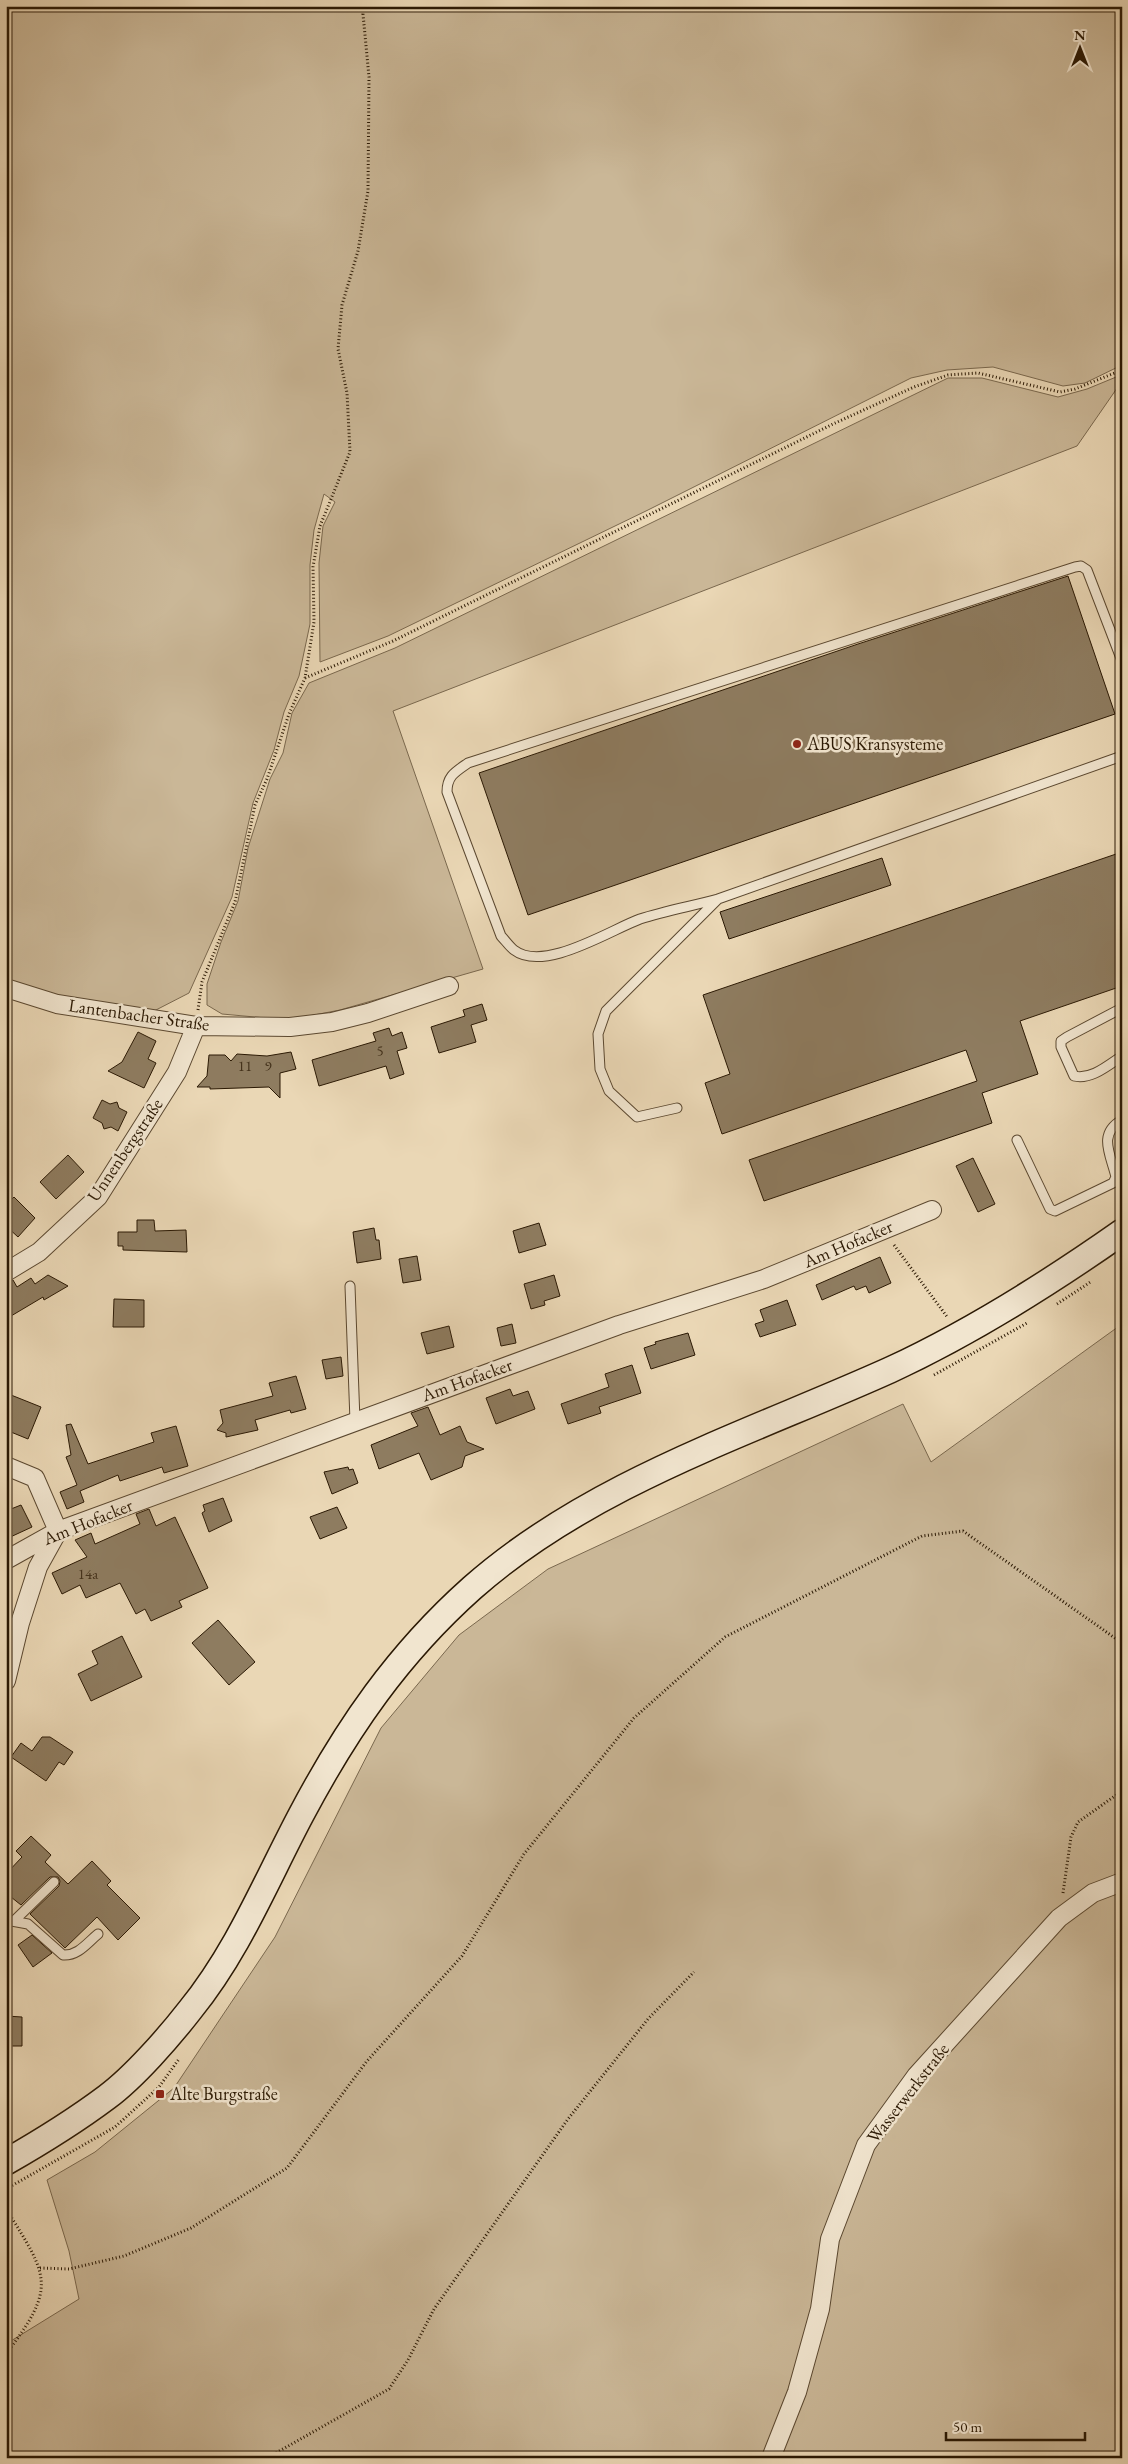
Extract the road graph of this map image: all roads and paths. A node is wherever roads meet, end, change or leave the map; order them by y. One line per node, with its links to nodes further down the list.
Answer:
1 (364, 6): 4 (path)
2 (1122, 370): 4 (path)
3 (1122, 661): 6 (lane)
4 (305, 678): 10 (path)
5 (1122, 756): 6 (lane)
6 (718, 899): 12 (lane)
7 (449, 986): 10 (street, Lantenbacher Straße)
8 (6, 988): 10 (street, Lantenbacher Straße)
9 (1122, 1008): 11 (lane)
10 (196, 1026): 18 (street, Unnenbergstraße)
11 (1122, 1056)
12 (677, 1108)
13 (1122, 1120): 14 (lane)
14 (1017, 1140)
15 (932, 1210): 16 (street, Am Hofacker)
16 (883, 1230): 23 (path); 25 (street, Am Hofacker)
17 (1122, 1232): 23 (main road)
18 (6, 1272)
19 (1099, 1276): 21 (path)
20 (350, 1286): 25 (lane)
21 (1052, 1307)
22 (1035, 1318): 24 (path)
23 (960, 1334): 39 (main road)
24 (928, 1377)
25 (355, 1421): 27 (street, Am Hofacker)
26 (6, 1466): 27 (street)
27 (58, 1531): 28 (street, Am Hofacker); 30 (street)
28 (6, 1560)
29 (1122, 1643): 42 (path)
30 (6, 1681)
31 (1122, 1792): 34 (path)
32 (54, 1882): 35 (lane)
33 (1122, 1882): 34 (street, Wasserwerkstraße)
34 (1059, 1918): 45 (street, Wasserwerkstraße)
35 (11, 1920): 36 (lane)
36 (98, 1934)
37 (694, 1972): 44 (path)
38 (185, 2052): 40 (path)
39 (6, 2162)
40 (6, 2189)
41 (6, 2208): 42 (path)
42 (40, 2268): 43 (path)
43 (6, 2354)
44 (267, 2458)
45 (771, 2458)

